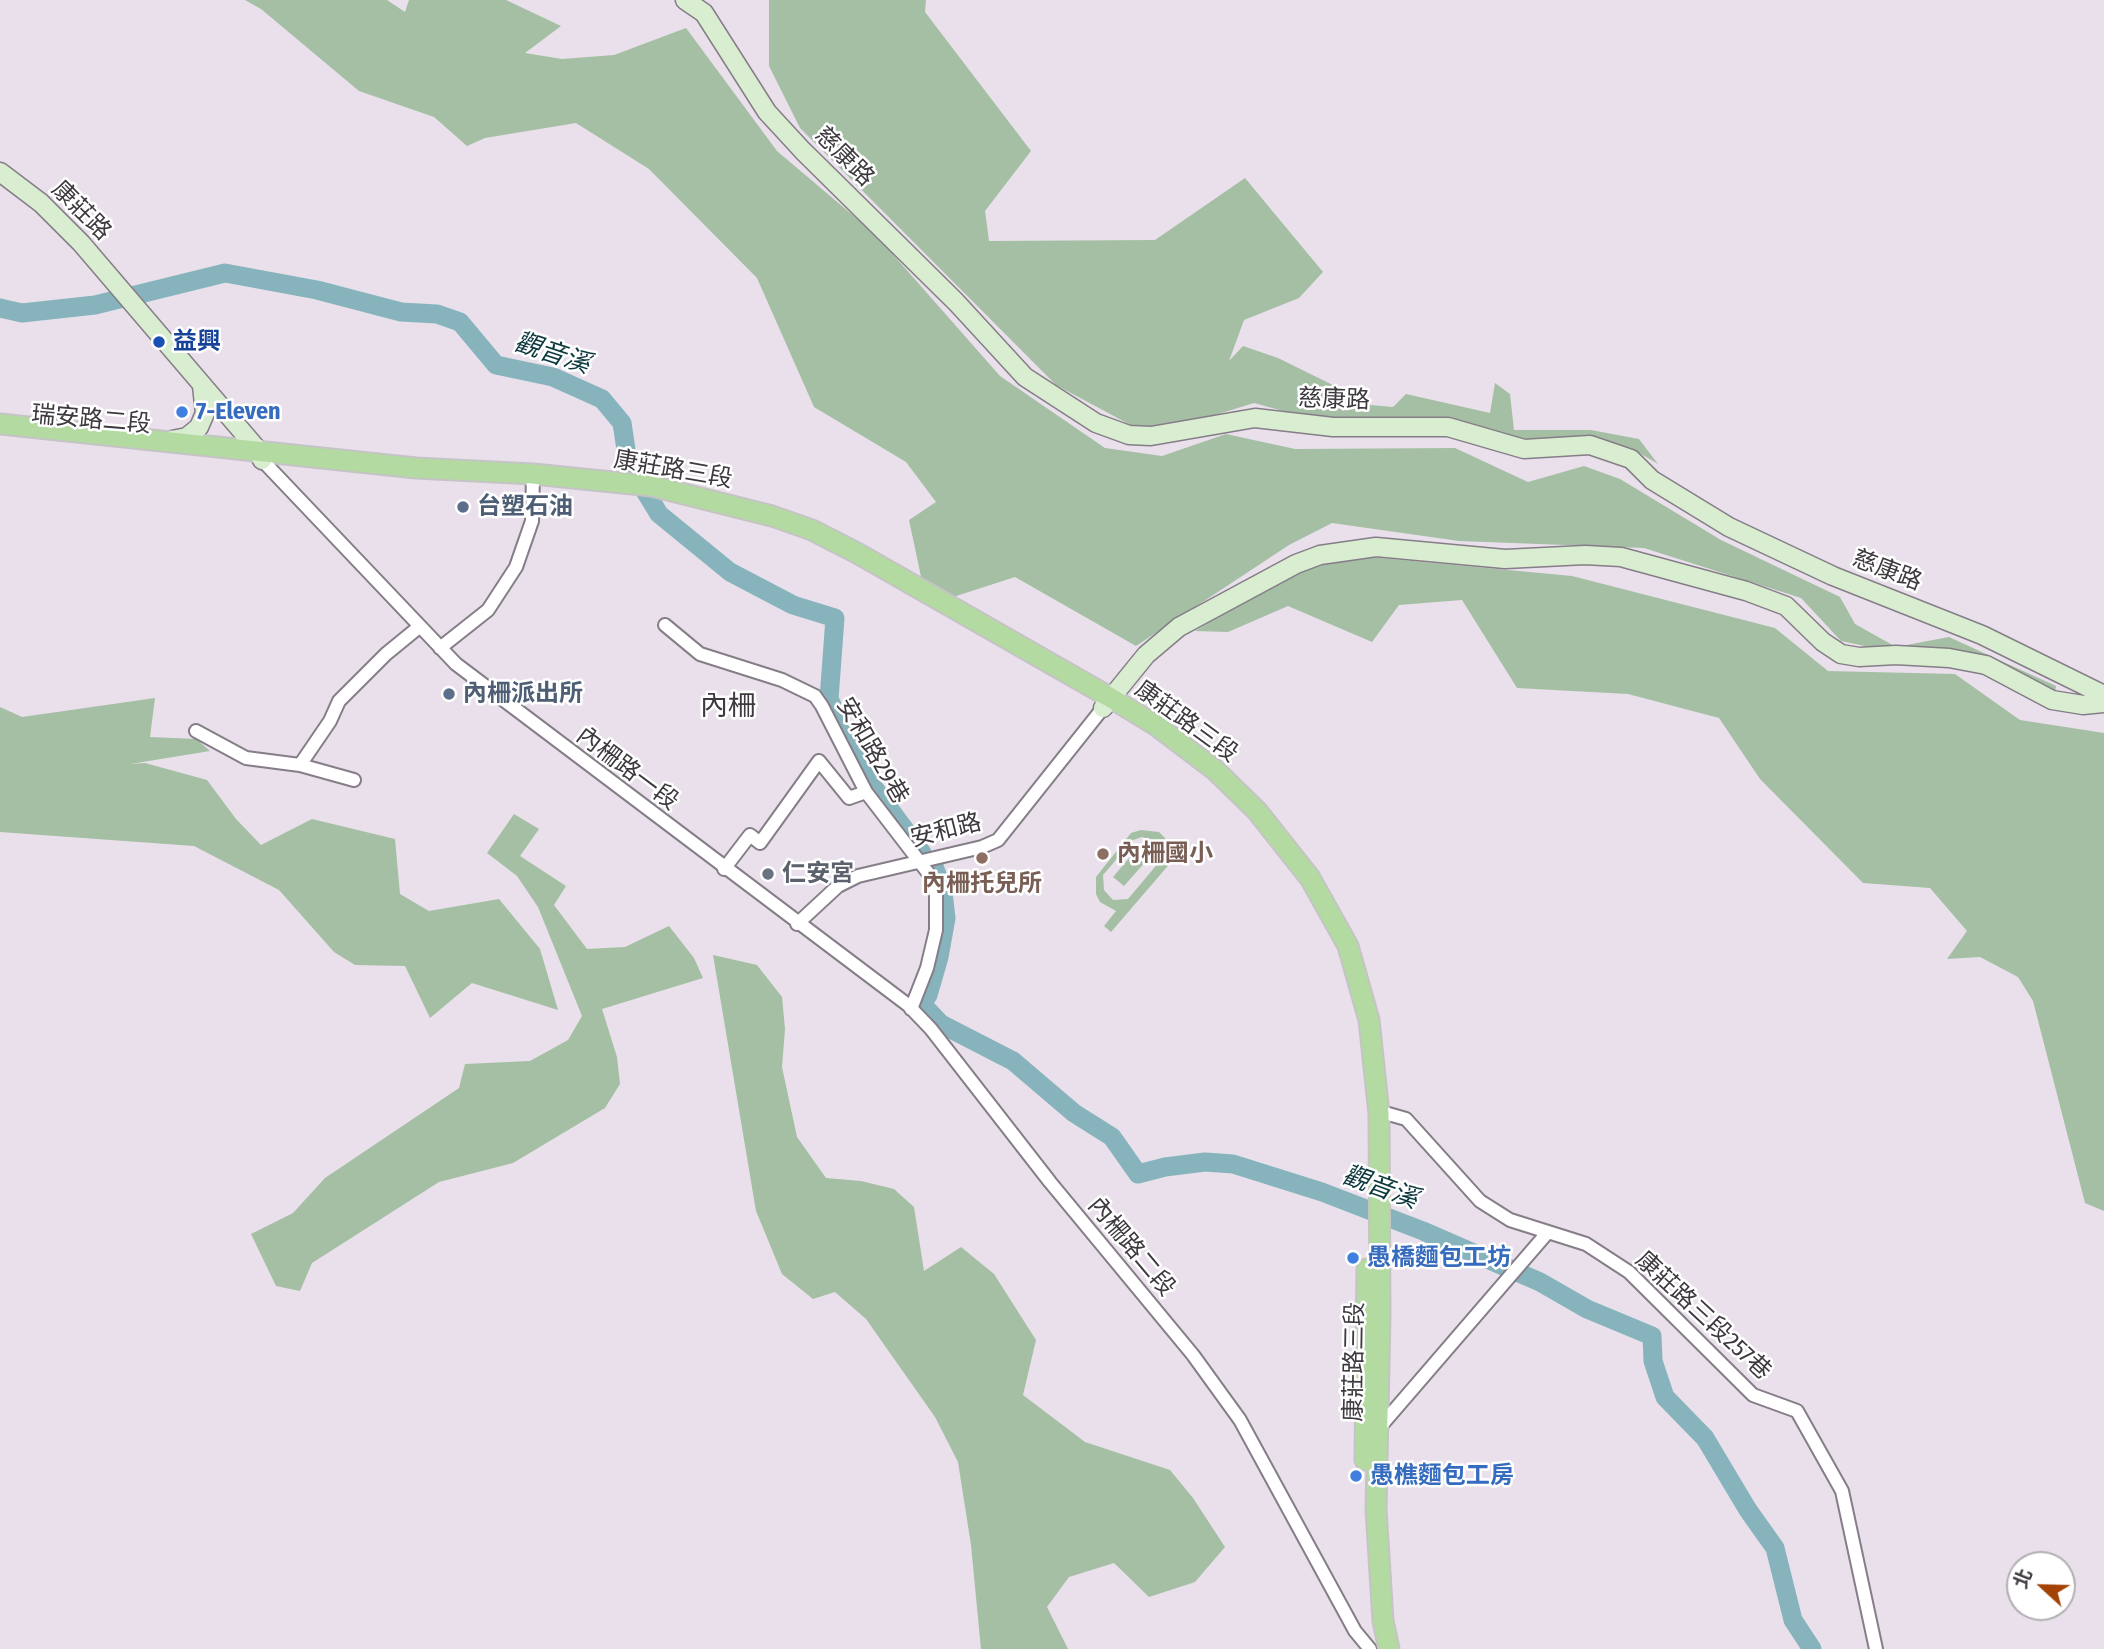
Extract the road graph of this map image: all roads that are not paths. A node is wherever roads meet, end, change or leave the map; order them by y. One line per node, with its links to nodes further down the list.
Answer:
1 (685, 0): 12 (street, 慈康路)
2 (0, 172): 3 (street, 康莊路)
3 (202, 386): 6 (street); 7 (street)
4 (0, 425): 6 (main road, 瑞安路二段)
5 (0, 436): 7 (main road, 瑞安路二段)
6 (172, 440): 7 (main road, 瑞安路二段)
7 (260, 455): 8 (main road, 康莊路三段); 10 (street, 內柵路一段)
8 (534, 480): 11 (street); 13 (main road, 康莊路三段)
9 (665, 625): 18 (street, 安和路29巷)
10 (419, 627): 11 (street, 內柵路一段); 16 (street)
11 (440, 648): 20 (street, 內柵路一段)
12 (2104, 695)
13 (1107, 703): 14 (street); 19 (street, 安和路); 23 (main road, 康莊路三段); 27 (main road, 康莊路三段)
14 (2104, 703)
15 (197, 731): 16 (street)
16 (300, 765): 17 (street)
17 (354, 780)
18 (866, 792): 19 (street, 安和路29巷); 20 (street)
19 (918, 860): 21 (street, 安和路); 22 (street, 安和路29巷)
20 (724, 869): 21 (street, 內柵路一段)
21 (797, 925): 22 (street, 內柵路二段)
22 (911, 1009): 26 (street, 內柵路二段)
23 (1378, 1111): 24 (street, 康莊路三段257巷); 25 (main road, 康莊路三段)
24 (1548, 1233): 25 (street); 29 (street, 康莊路三段257巷)
25 (1379, 1428): 28 (main road, 康莊路三段)
26 (1370, 1649)
27 (1378, 1649)
28 (1389, 1649)
29 (1877, 1649)

